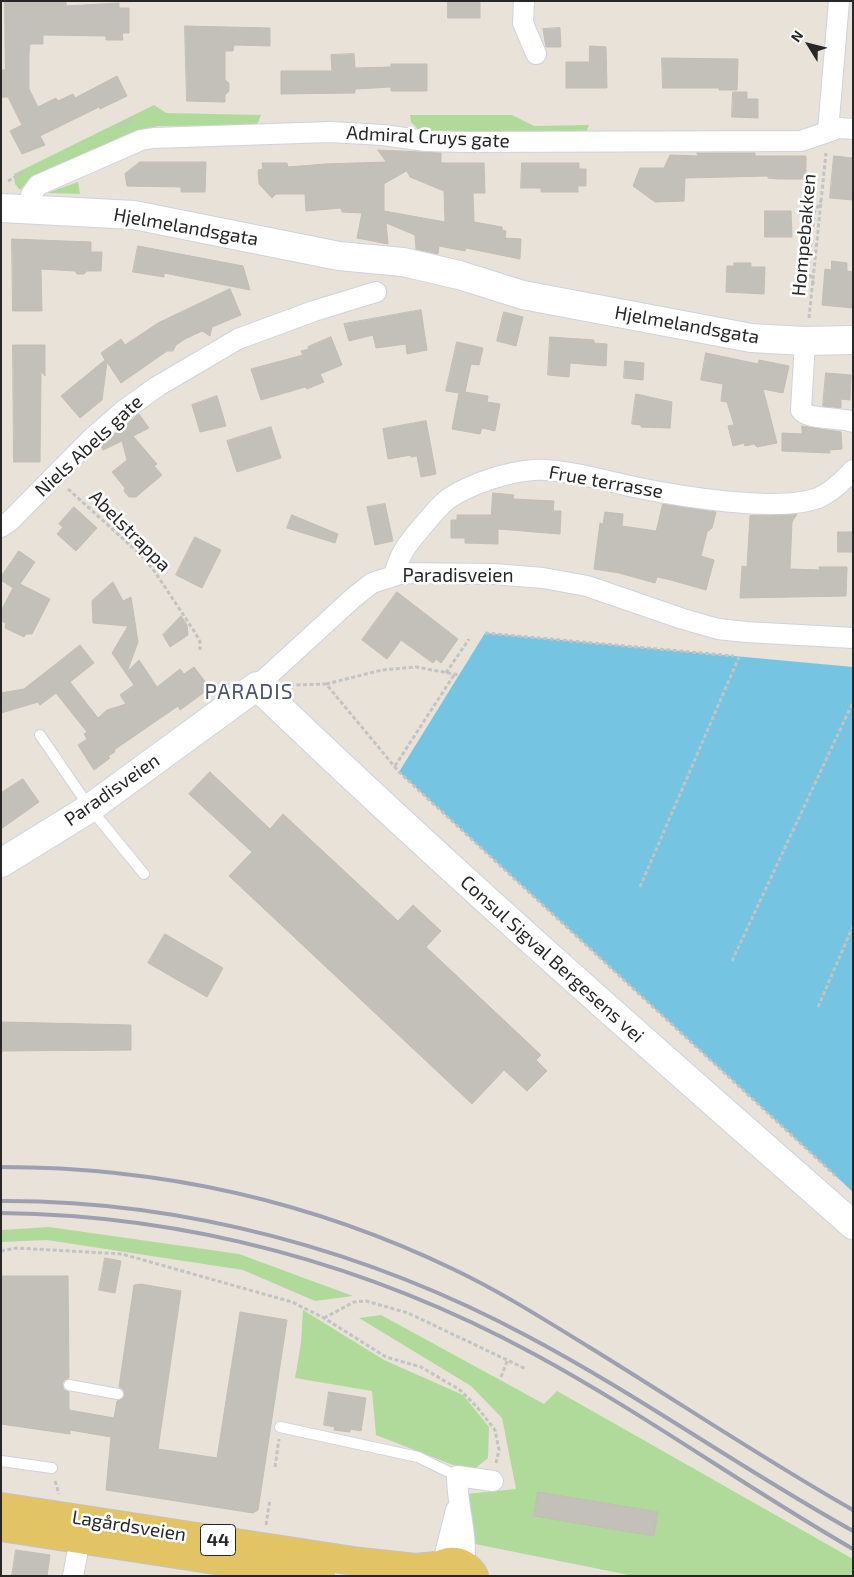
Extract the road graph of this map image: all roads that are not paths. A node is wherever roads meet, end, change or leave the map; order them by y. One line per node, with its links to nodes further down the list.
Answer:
1 (524, 1): 3 (street)
2 (839, 1): 5 (street)
3 (536, 54)
4 (853, 129): 5 (street, Admiral Cruys gate)
5 (828, 131): 7 (street, Admiral Cruys gate)
6 (1, 208): 7 (street, Hjelmelandsgata)
7 (28, 209): 10 (street, Hjelmelandsgata)
8 (376, 292): 13 (street, Niels Abels gate)
9 (853, 340): 10 (street, Hjelmelandsgata)
10 (805, 341): 11 (street)
11 (853, 422)
12 (853, 470): 14 (street, Frue terrasse)
13 (1, 527)
14 (394, 574): 15 (street, Paradisveien); 16 (street, Paradisveien)
15 (853, 638)
16 (257, 686): 18 (street, Paradisveien); 21 (street, Consul Sigval Bergesens vei)
17 (40, 735): 18 (lane)
18 (90, 808): 19 (street, Paradisveien); 20 (lane)
19 (1, 864)
20 (144, 874)
21 (853, 1225)
22 (69, 1385): 23 (lane)
23 (118, 1394)
24 (280, 1427): 27 (lane)
25 (1, 1460): 26 (lane)
26 (52, 1468)
27 (457, 1476): 28 (street); 32 (street)
28 (493, 1481)
29 (1, 1507): 32 (main road, Lagårdsveien / 44)
30 (1, 1527): 31 (main road, Lagårdsveien / 44)
31 (80, 1539): 33 (street); 34 (main road, Lagårdsveien / 44)
32 (456, 1570)
33 (72, 1576)
34 (320, 1576)

